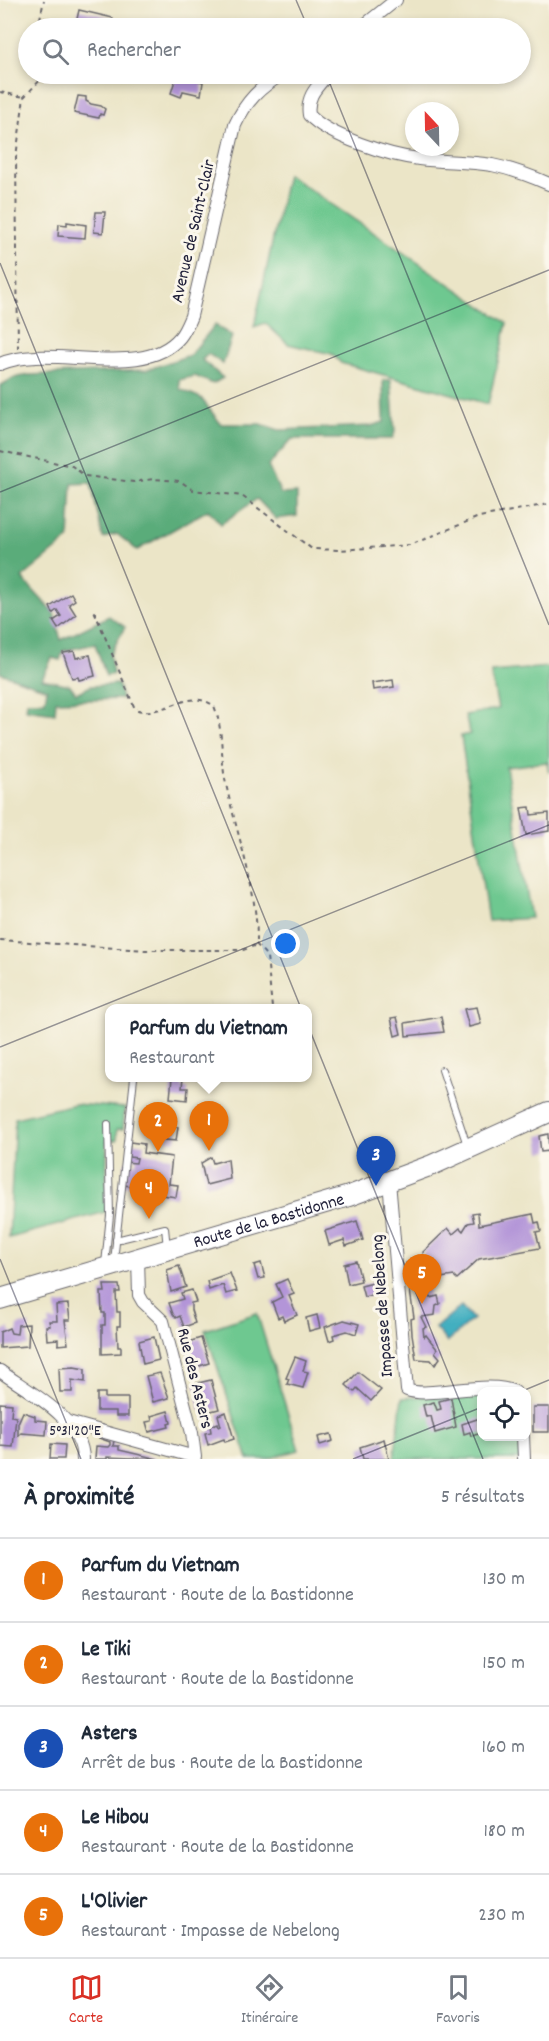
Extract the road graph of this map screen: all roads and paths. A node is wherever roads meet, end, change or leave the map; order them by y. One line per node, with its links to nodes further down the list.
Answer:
1 (44, 0): 3 (path)
2 (396, 0): 4 (street)
3 (40, 18)
4 (380, 18)
5 (36, 84): 9 (path)
6 (268, 84): 11 (street, Avenue de Saint-Clair)
7 (321, 84): 10 (street)
8 (0, 92): 9 (path)
9 (24, 97): 11 (path)
10 (549, 184)
11 (18, 357): 12 (street, Avenue de Saint-Clair)
12 (0, 364)
13 (0, 451): 14 (path)
14 (549, 504)
15 (93, 608): 17 (path)
16 (0, 940): 17 (path)
17 (255, 944): 18 (path)
18 (272, 1004)
19 (442, 1070): 23 (lane)
20 (134, 1082): 25 (lane)
21 (549, 1112): 23 (main road, Route de la Bastidonne)
22 (108, 1124): 28 (lane)
23 (468, 1148): 24 (main road, Route de la Bastidonne)
24 (389, 1181): 26 (main road, Route de la Bastidonne); 31 (street, Impasse de Nebelong)
25 (116, 1240): 26 (lane); 28 (lane)
26 (167, 1248): 27 (main road, Route de la Bastidonne)
27 (138, 1257): 28 (main road, Route de la Bastidonne); 32 (street, Rue des Asters)
28 (109, 1266): 29 (main road, Route de la Bastidonne)
29 (3, 1299)
30 (0, 1371): 32 (street)
31 (477, 1389)
32 (68, 1422): 34 (street)
33 (523, 1441): 35 (street)
34 (83, 1459)
35 (524, 1459)

